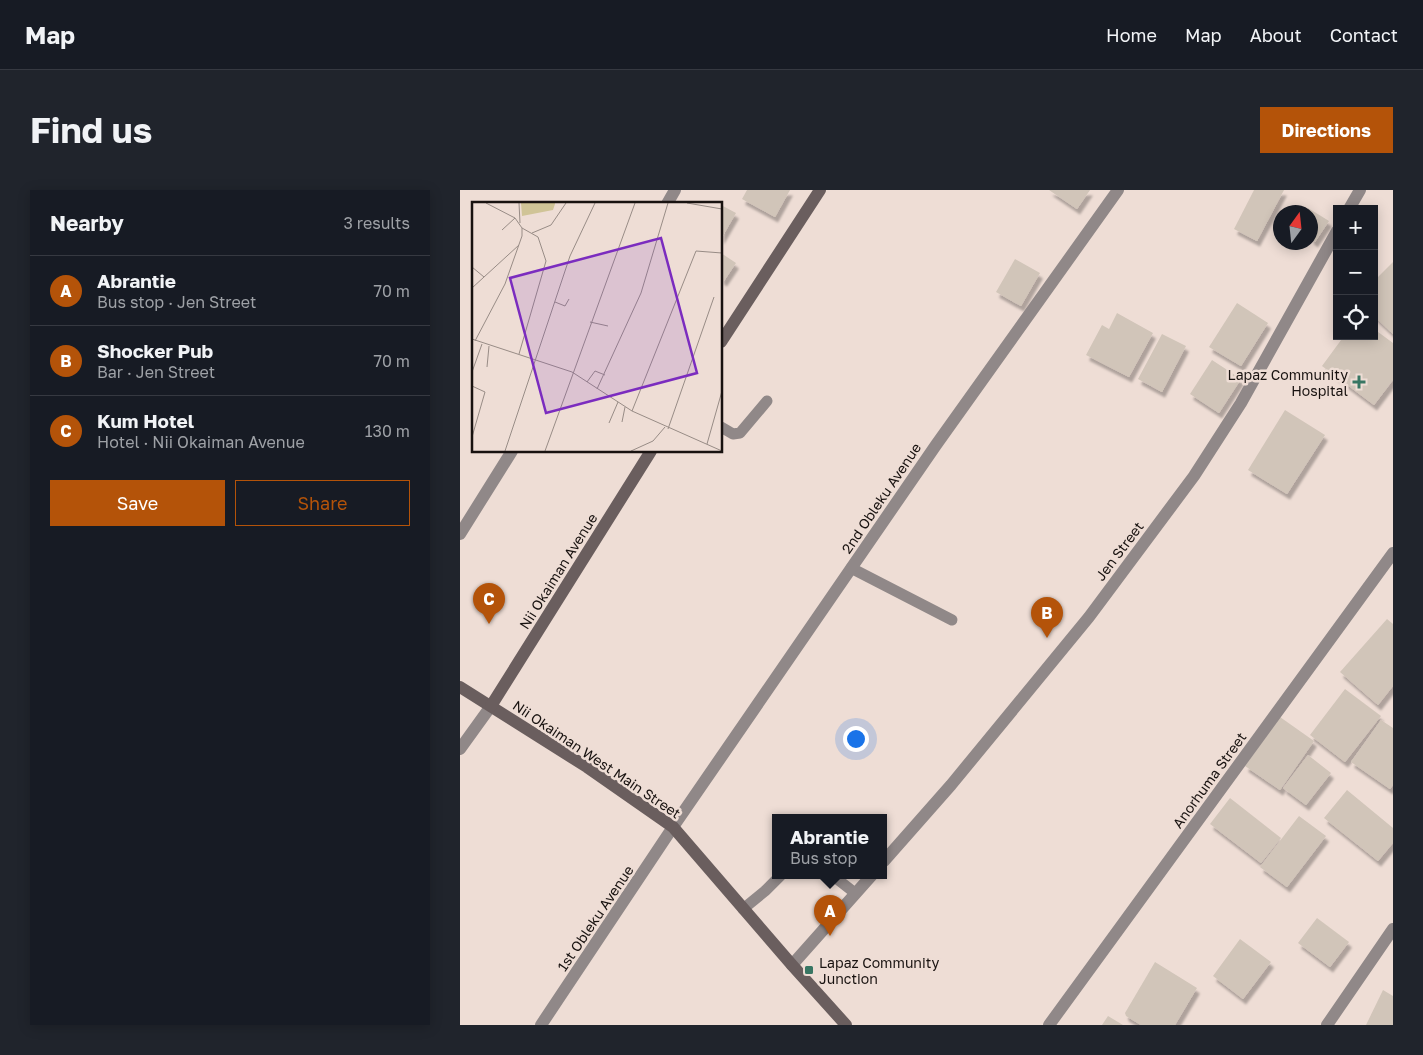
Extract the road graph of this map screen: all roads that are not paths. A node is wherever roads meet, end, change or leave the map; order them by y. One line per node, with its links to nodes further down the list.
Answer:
1 (675, 190): 5 (street)
2 (820, 190): 8 (street)
3 (1118, 190): 15 (street, 2nd Obleku Avenue)
4 (1360, 190): 6 (street)
5 (668, 202)
6 (1351, 205)
7 (1333, 238): 21 (street, Jen Street)
8 (722, 340)
9 (767, 401): 10 (lane)
10 (722, 428)
11 (511, 452): 13 (street)
12 (650, 452): 18 (street, Nii Okaiman Avenue)
13 (460, 534)
14 (1393, 553): 31 (street, Anorhuma Street)
15 (851, 568): 16 (lane); 20 (street, 2nd Obleku Avenue)
16 (952, 620)
17 (460, 687): 18 (street, Nii Okaiman West Main Street)
18 (491, 706): 19 (street); 20 (street, Nii Okaiman West Main Street)
19 (460, 749)
20 (673, 827): 26 (street, Nii Okaiman West Main Street); 29 (street, 1st Obleku Avenue)
21 (887, 858)
22 (777, 879): 26 (lane)
23 (837, 879): 25 (lane)
24 (868, 879): 25 (street)
25 (855, 894): 28 (street)
26 (743, 909): 28 (street, Nii Okaiman West Main Street)
27 (1393, 929): 32 (street)
28 (792, 965): 30 (street, Nii Okaiman West Main Street)
29 (541, 1025)
30 (846, 1025)
31 (1049, 1025)
32 (1327, 1025)

